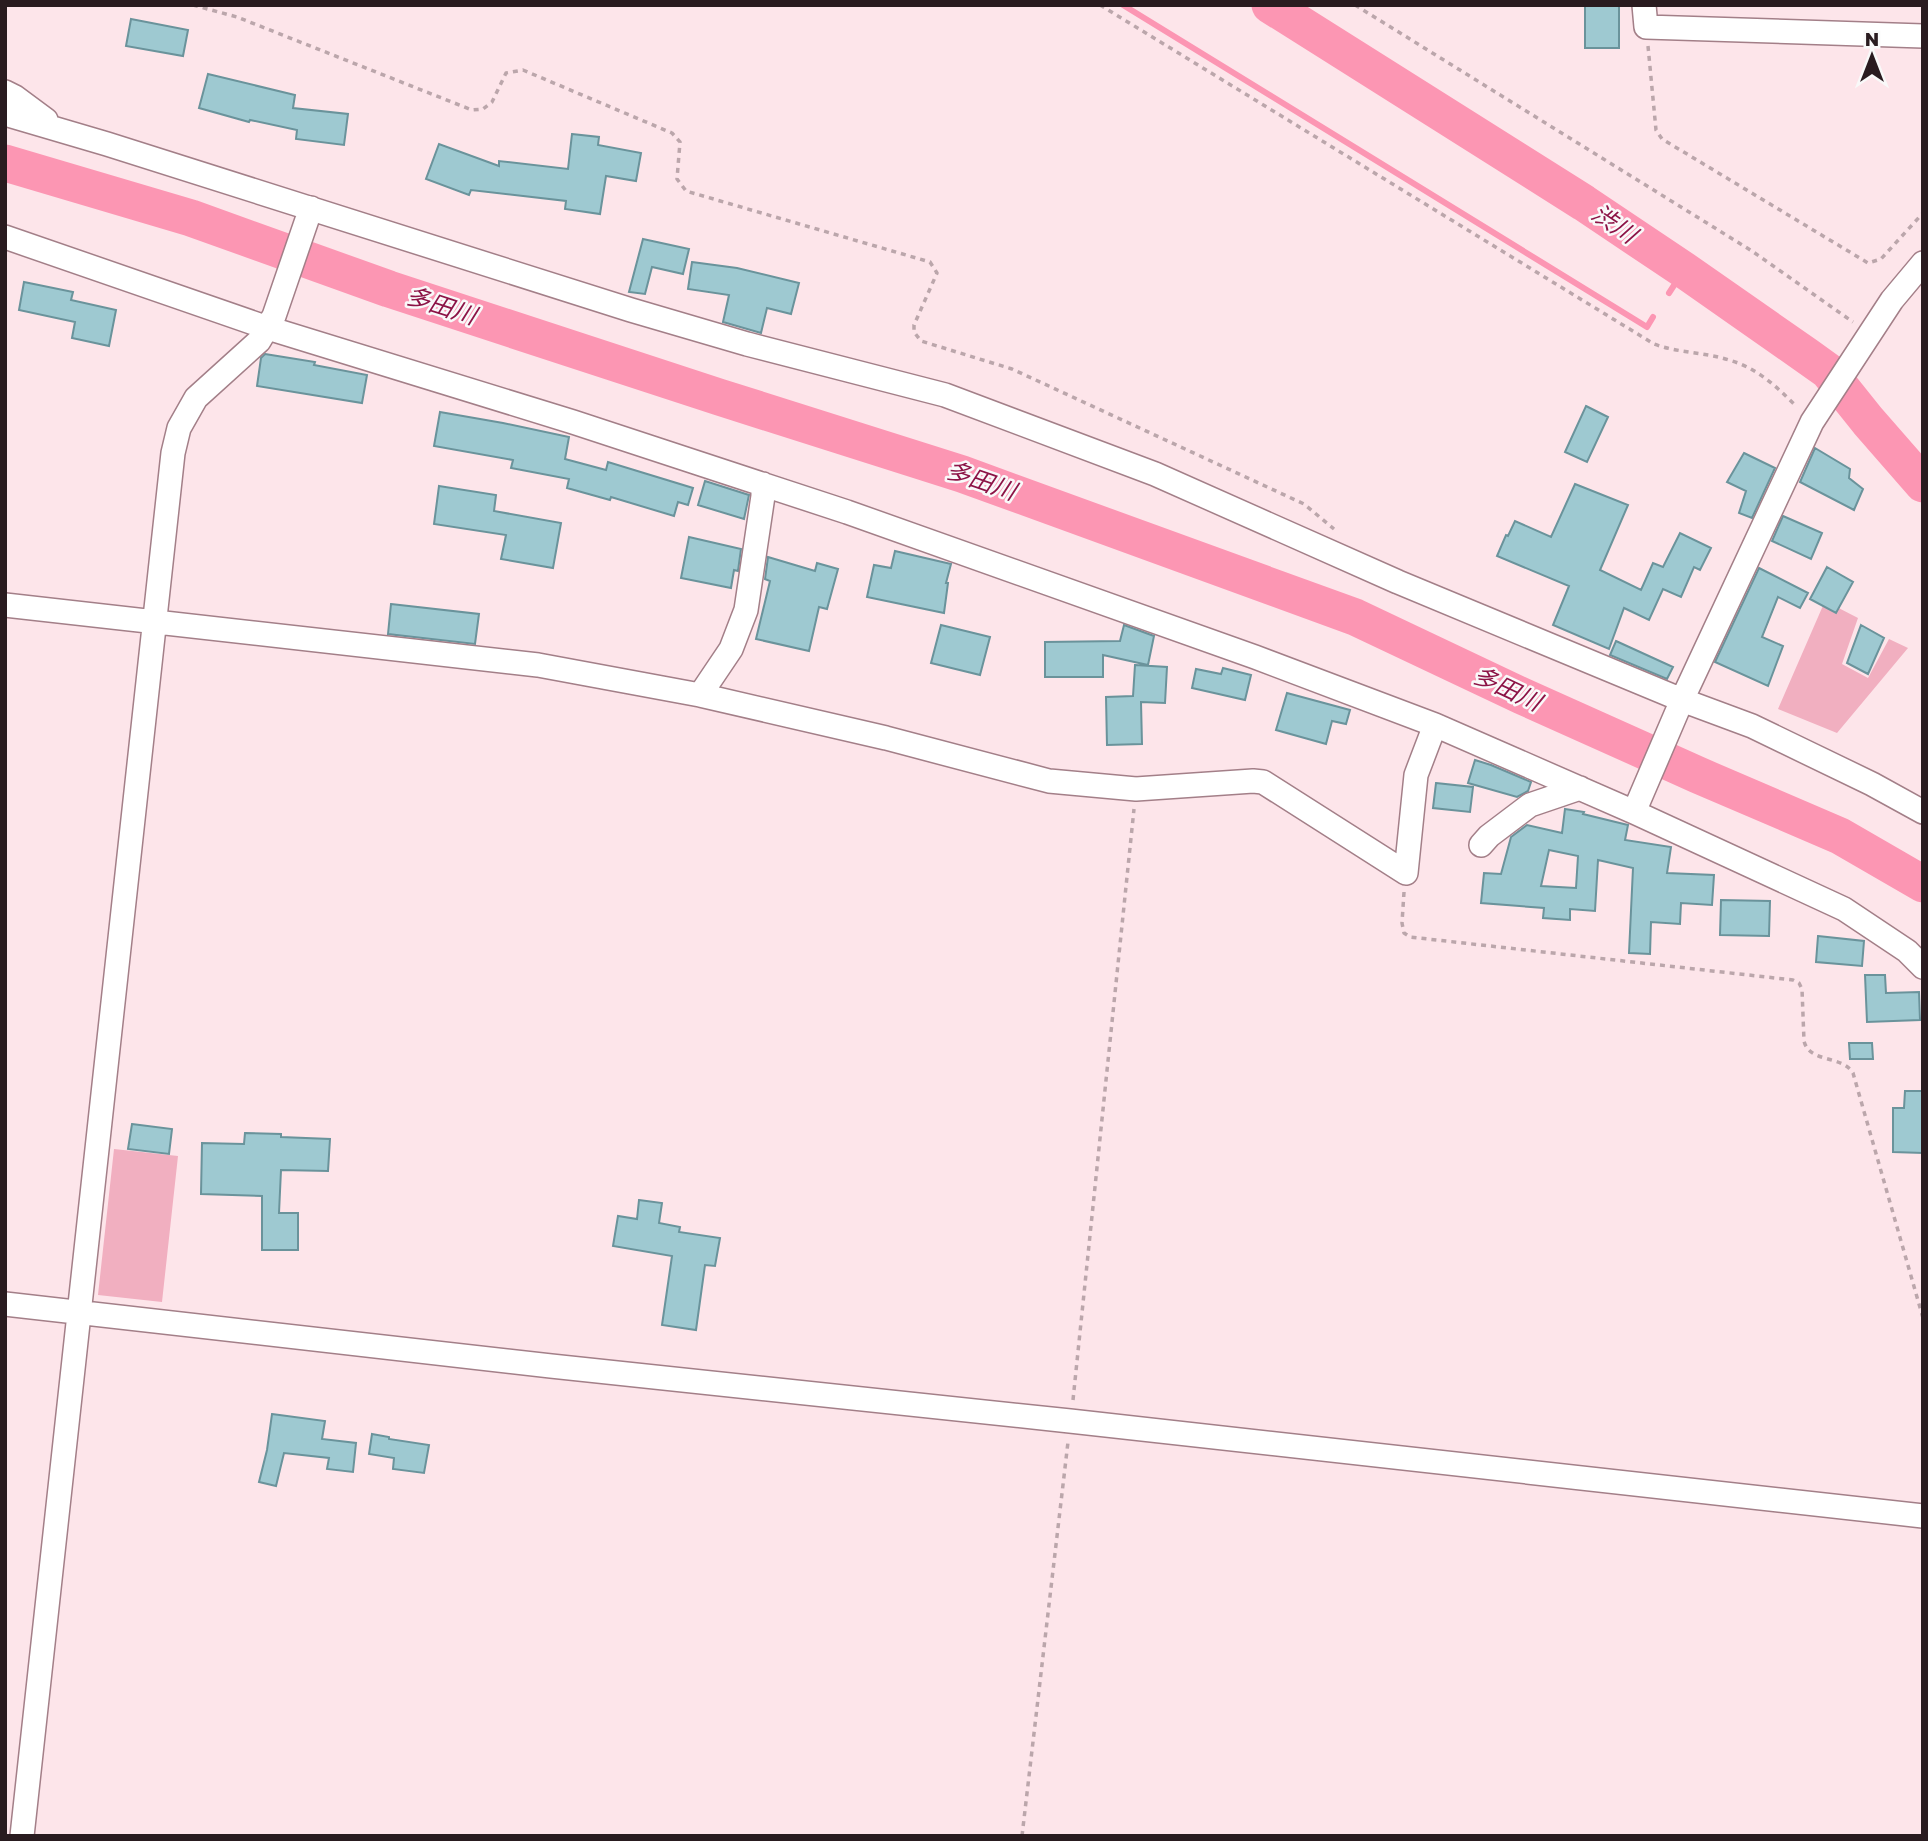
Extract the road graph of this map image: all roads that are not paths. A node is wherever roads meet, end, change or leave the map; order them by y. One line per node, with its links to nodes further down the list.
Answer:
1 (1645, 16): 2 (street)
2 (1923, 36)
3 (5, 92): 5 (street)
4 (5, 114): 5 (street)
5 (61, 130): 6 (street)
6 (309, 214): 9 (street); 14 (street)
7 (5, 237): 9 (street)
8 (1923, 263): 14 (street)
9 (271, 322): 10 (street); 12 (street)
10 (763, 484): 13 (street); 15 (street)
11 (5, 605): 12 (street)
12 (153, 622): 13 (street); 22 (street)
13 (700, 695): 15 (street)
14 (1680, 704): 17 (street); 18 (street)
15 (1435, 725): 16 (street)
16 (1580, 788): 17 (street); 19 (street)
17 (1637, 805): 20 (street)
18 (1923, 812)
19 (1481, 845)
20 (1923, 967)
21 (5, 1304): 22 (street)
22 (79, 1312): 23 (street); 24 (street)
23 (1923, 1516)
24 (22, 1836)

